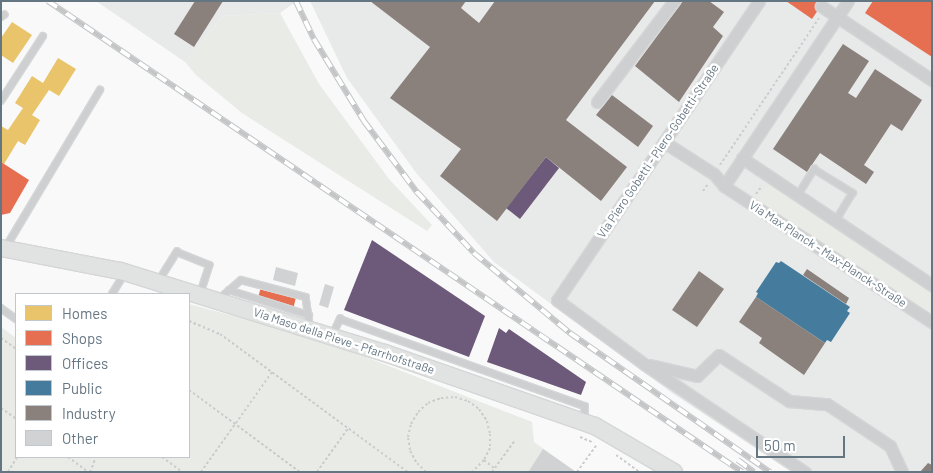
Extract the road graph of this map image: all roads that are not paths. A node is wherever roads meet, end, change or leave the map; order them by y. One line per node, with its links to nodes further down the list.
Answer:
1 (674, 1): 10 (street)
2 (759, 1): 11 (street, Via Piero Gobetti - Piero-Gobetti-Straße)
3 (848, 1): 5 (street)
4 (823, 8): 5 (street)
5 (838, 17): 7 (street); 12 (street)
6 (42, 36): 9 (lane)
7 (932, 80)
8 (100, 90): 16 (lane)
9 (1, 101)
10 (597, 102)
11 (664, 142): 13 (street, Via Max Planck - Max-Planck-Straße); 27 (street, Via Piero Gobetti - Piero-Gobetti-Straße)
12 (742, 158): 13 (street); 14 (street)
13 (724, 186): 26 (street, Via Max Planck - Max-Planck-Straße)
14 (798, 195): 15 (street); 15 (lane)
15 (836, 221): 19 (street)
16 (3, 248): 18 (street, Via Maso della Pieve - Pfarrhofstraße)
17 (120, 281): 20 (lane)
18 (158, 282): 21 (street, Via Maso della Pieve - Pfarrhofstraße); 21 (lane)
19 (932, 286)
20 (113, 293)
21 (200, 295): 22 (street, Via Maso della Pieve - Pfarrhofstraße)
22 (223, 295): 25 (street, Via Maso della Pieve - Pfarrhofstraße); 25 (lane)
23 (1, 308): 24 (lane)
24 (15, 318)
25 (309, 322): 28 (street, Via Maso della Pieve - Pfarrhofstraße)
26 (932, 322)
27 (644, 364): 29 (street); 30 (street)
28 (674, 472)
29 (805, 472)
30 (902, 472)

